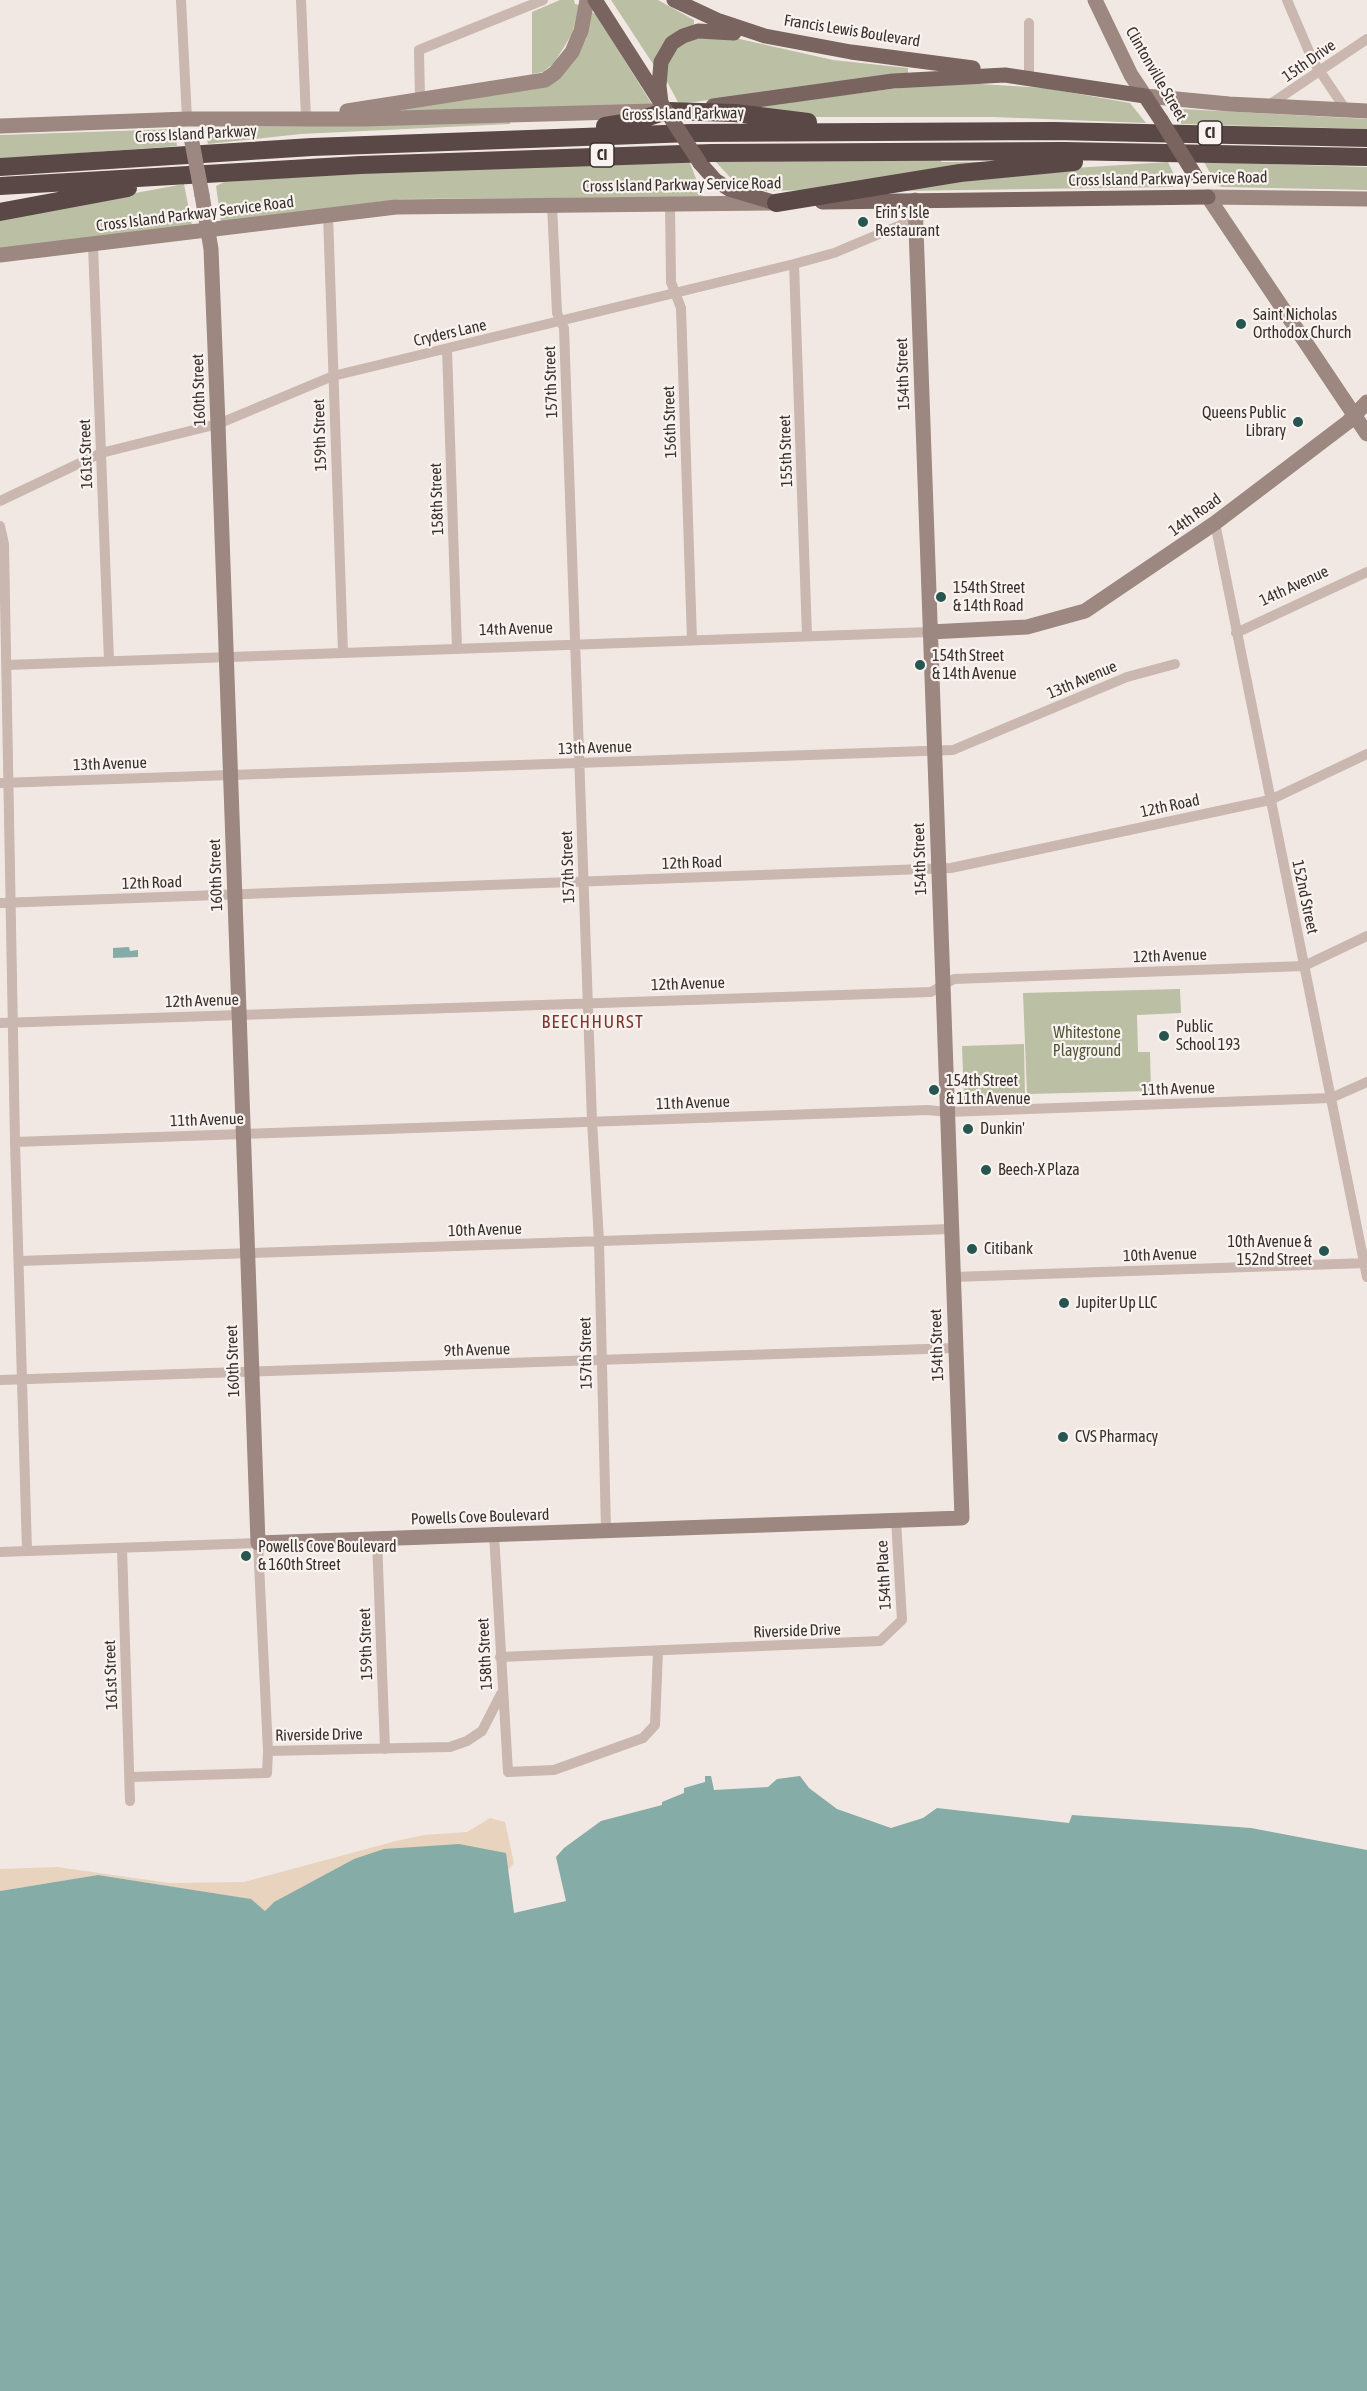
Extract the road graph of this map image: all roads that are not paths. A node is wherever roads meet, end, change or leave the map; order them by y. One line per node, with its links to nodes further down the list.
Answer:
1 (181, 0): 21 (street, 160th Street)
2 (301, 0): 20 (street)
3 (543, 0): 15 (street)
4 (587, 0): 15 (street)
5 (595, 0): 17 (main road)
6 (674, 0): 11 (main road, Francis Lewis Boulevard)
7 (1095, 0): 14 (street, Clintonville Street)
8 (1287, 0): 12 (street)
9 (1029, 23): 13 (street)
10 (1367, 39): 12 (street, 15th Drive)
11 (799, 43): 13 (main road, Francis Lewis Boulevard); 17 (main road)
12 (1321, 72): 16 (street, 15th Drive); 18 (street)
13 (1029, 76): 14 (main road); 17 (main road)
14 (1145, 96): 16 (street); 31 (main road, Clintonville Street, bridge)
15 (420, 99): 20 (street)
16 (1266, 106): 18 (street)
17 (664, 107): 20 (street); 23 (highway); 25 (highway); 34 (main road, bridge)
18 (1346, 110): 19 (street)
19 (1367, 111)
20 (306, 118): 21 (street)
21 (187, 119): 22 (street); 40 (street, 160th Street, bridge)
22 (0, 126)
23 (909, 131): 24 (highway, Cross Island Parkway / CI); 25 (highway, Cross Island Parkway / CI)
24 (1367, 138)
25 (403, 143): 28 (highway, Cross Island Parkway / CI)
26 (1206, 153): 27 (highway, CI); 29 (highway, CI); 34 (highway)
27 (1367, 157)
28 (0, 167)
29 (220, 172): 30 (highway, CI); 37 (highway)
30 (0, 186)
31 (1208, 197): 32 (street, Cross Island Parkway Service Road); 33 (main road, Cross Island Parkway Service Road); 49 (street, Clintonville Street)
32 (1367, 199)
33 (915, 200): 34 (main road, Cross Island Parkway Service Road); 39 (street, 154th Street)
34 (776, 203): 35 (street, Cross Island Parkway Service Road)
35 (670, 204): 36 (street, Cross Island Parkway Service Road); 44 (street, 156th Street)
36 (552, 205): 38 (street, Cross Island Parkway Service Road); 45 (street, 157th Street)
37 (0, 212)
38 (328, 215): 40 (street, Cross Island Parkway Service Road); 47 (street, 159th Street)
39 (915, 219): 43 (street, Cryders Lane); 59 (street, 154th Street)
40 (209, 231): 41 (street, Cross Island Parkway Service Road); 50 (street, 160th Street)
41 (93, 245): 42 (street, Cross Island Parkway Service Road); 52 (street, 161st Street)
42 (0, 255)
43 (794, 264): 44 (street, Cryders Lane); 61 (street, 155th Street)
44 (676, 291): 45 (street, Cryders Lane); 62 (street, 156th Street)
45 (561, 322): 46 (street, Cryders Lane); 63 (street, 157th Street)
46 (447, 348): 47 (street, Cryders Lane); 64 (street, 158th Street)
47 (333, 376): 50 (street, Cryders Lane); 65 (street, 159th Street)
48 (1367, 402): 49 (street, 14th Road)
49 (1355, 414): 51 (street, Clintonville Street); 54 (street, 14th Road)
50 (218, 424): 52 (street, Cryders Lane); 66 (street, 160th Street)
51 (1367, 434)
52 (101, 453): 53 (street, Cryders Lane); 67 (street, 161st Street)
53 (0, 501)
54 (1215, 524): 58 (street, 14th Road); 60 (street, 152nd Street)
55 (0, 526): 56 (street)
56 (2, 545): 69 (street)
57 (1367, 572): 60 (street, 14th Avenue)
58 (1027, 627): 59 (street, 14th Avenue)
59 (930, 632): 61 (street, 14th Avenue); 70 (street, 154th Street)
60 (1236, 633): 75 (street, 152nd Street)
61 (807, 636): 62 (street, 14th Avenue)
62 (692, 640): 63 (street, 14th Avenue)
63 (575, 645): 64 (street, 14th Avenue); 72 (street, 157th Street)
64 (457, 649): 65 (street, 14th Avenue)
65 (343, 653): 66 (street, 14th Avenue)
66 (227, 657): 67 (street, 14th Avenue); 73 (street, 160th Street)
67 (109, 661): 69 (street, 14th Avenue)
68 (1175, 664): 70 (street, 13th Avenue)
69 (4, 668): 74 (street)
70 (934, 751): 72 (street, 13th Avenue); 76 (street, 154th Street)
71 (1367, 754): 75 (street, 12th Road)
72 (580, 764): 73 (street, 13th Avenue); 77 (street, 157th Street)
73 (230, 775): 74 (street, 13th Avenue); 78 (street, 160th Street)
74 (4, 783): 80 (street)
75 (1270, 800): 76 (street, 12th Road); 82 (street, 152nd Street)
76 (938, 869): 77 (street, 12th Road); 83 (street, 154th Street)
77 (584, 882): 78 (street, 12th Road); 84 (street, 157th Street)
78 (234, 895): 80 (street, 12th Road); 85 (street, 160th Street)
79 (0, 903): 80 (street, 12th Road)
80 (12, 903): 87 (street)
81 (1367, 936): 82 (street, 12th Avenue)
82 (1304, 966): 83 (street, 12th Avenue); 89 (street, 152nd Street)
83 (943, 985): 84 (street, 12th Avenue); 90 (street, 154th Street)
84 (588, 1002): 85 (street, 12th Avenue); 91 (street, 157th Street)
85 (239, 1014): 87 (street, 12th Avenue); 92 (street, 160th Street)
86 (0, 1023): 87 (street, 12th Avenue)
87 (14, 1023): 93 (street)
88 (1367, 1082): 89 (street, 11th Avenue)
89 (1331, 1098): 90 (street, 11th Avenue); 98 (street, 152nd Street)
90 (946, 1112): 91 (street, 11th Avenue); 94 (street, 154th Street)
91 (592, 1121): 92 (street, 11th Avenue); 95 (street, 157th Street)
92 (243, 1134): 93 (street, 11th Avenue); 96 (street, 160th Street)
93 (15, 1142): 97 (street)
94 (951, 1229): 95 (street, 10th Avenue); 100 (street, 154th Street)
95 (599, 1241): 96 (street, 10th Avenue); 102 (street, 157th Street)
96 (247, 1253): 97 (street, 10th Avenue); 103 (street, 160th Street)
97 (19, 1261): 105 (street)
98 (1366, 1263): 99 (street, 152nd Street); 100 (street, 10th Avenue)
99 (1367, 1277)
100 (953, 1278): 101 (street, 154th Street)
101 (956, 1348): 102 (street, 9th Avenue); 106 (street, 154th Street)
102 (601, 1360): 103 (street, 9th Avenue); 108 (street, 157th Street)
103 (251, 1373): 105 (street, 9th Avenue); 111 (street, 160th Street)
104 (0, 1380): 105 (street, 9th Avenue)
105 (22, 1380): 113 (street)
106 (962, 1518): 107 (street, Powells Cove Boulevard)
107 (896, 1520): 108 (street, Powells Cove Boulevard); 115 (street, 154th Place)
108 (606, 1530): 109 (street, Powells Cove Boulevard)
109 (494, 1534): 110 (street, Powells Cove Boulevard); 117 (street, 158th Street)
110 (377, 1539): 111 (street, Powells Cove Boulevard); 119 (street, 159th Street)
111 (258, 1543): 112 (street, Powells Cove Boulevard); 120 (street, 160th Street)
112 (122, 1548): 113 (street, Powells Cove Boulevard); 121 (street, 161st Street)
113 (27, 1551): 114 (street, Powells Cove Boulevard)
114 (0, 1552)
115 (866, 1644): 116 (street, Riverside Drive)
116 (657, 1651): 117 (street, Riverside Drive); 118 (street, 158th Street)
117 (500, 1657): 118 (street, 158th Street)
118 (502, 1691): 119 (street, Riverside Drive)
119 (385, 1749): 120 (street, Riverside Drive)
120 (268, 1751): 121 (street, Riverside Drive)
121 (130, 1777): 122 (street, 161st Street)
122 (130, 1801)

